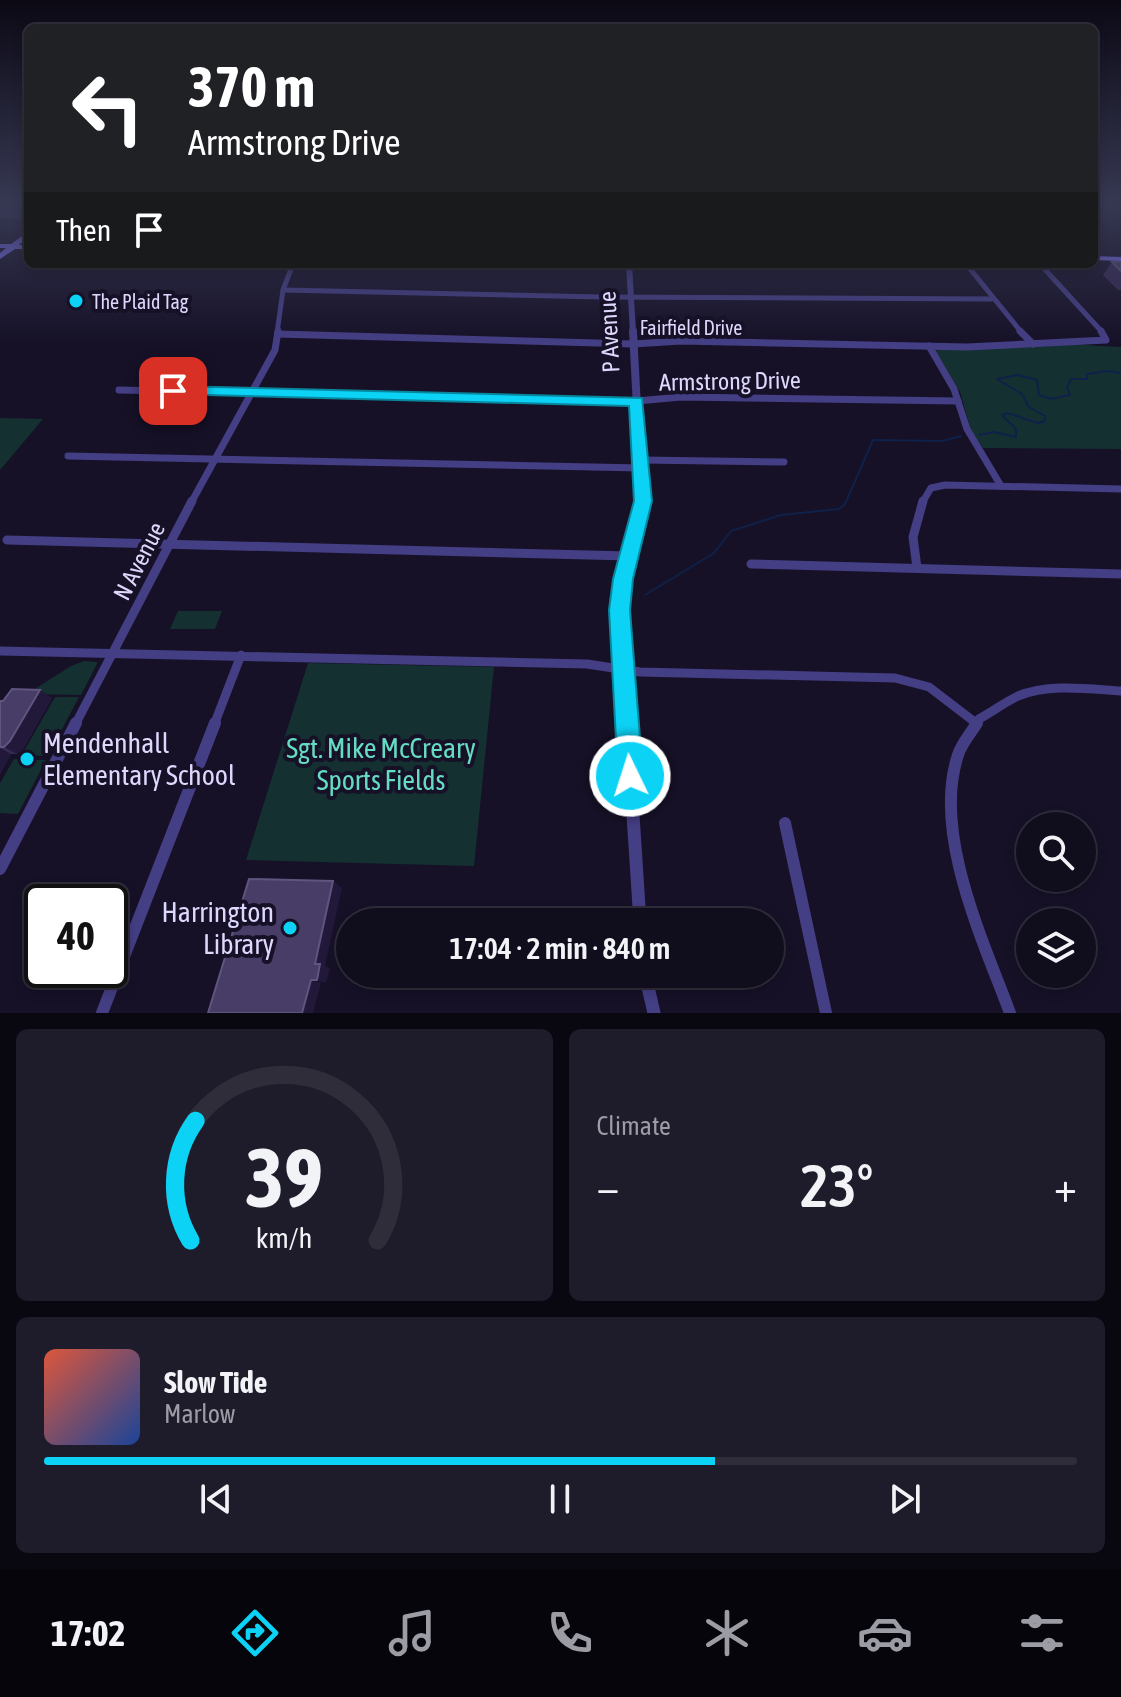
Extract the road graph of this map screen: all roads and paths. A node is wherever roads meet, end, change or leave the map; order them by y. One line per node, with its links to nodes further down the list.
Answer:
1 (1098, 261): 2 (main road)
2 (1121, 262)
3 (291, 268): 7 (street, N Avenue)
4 (629, 268): 8 (street, P Avenue)
5 (969, 268): 9 (street)
6 (1044, 268): 12 (street, Fairfield Drive)
7 (283, 290): 8 (street); 10 (street, N Avenue)
8 (631, 296): 9 (street); 11 (street, P Avenue)
9 (992, 299): 12 (street)
10 (278, 334): 11 (street, Fairfield Drive); 15 (street, N Avenue)
11 (633, 344): 13 (street, Fairfield Drive); 16 (street, P Avenue)
12 (1033, 344): 13 (street, Fairfield Drive)
13 (929, 346): 17 (street)
14 (119, 390): 15 (street, Armstrong Drive)
15 (253, 392): 16 (street, Armstrong Drive); 19 (street, N Avenue)
16 (637, 401): 17 (street, Armstrong Drive); 21 (street, P Avenue)
17 (958, 401): 22 (street)
18 (68, 456): 19 (street)
19 (216, 458): 21 (street); 25 (street, N Avenue)
20 (784, 462): 21 (street)
21 (641, 464): 26 (street, P Avenue)
22 (1001, 486): 23 (street); 28 (street)
23 (1121, 489)
24 (7, 540): 25 (street)
25 (169, 544): 26 (street); 31 (street, N Avenue)
26 (629, 556): 33 (street, P Avenue)
27 (751, 564): 28 (street)
28 (917, 568): 29 (street)
29 (1121, 574)
30 (0, 651): 31 (street)
31 (115, 654): 32 (street); 37 (street, N Avenue)
32 (241, 655): 33 (street); 40 (street)
33 (623, 669): 35 (street); 38 (street, P Avenue)
34 (1121, 691): 35 (street)
35 (976, 723): 43 (street)
36 (785, 823): 42 (street)
37 (0, 869)
38 (639, 908)
39 (648, 988): 41 (street)
40 (102, 1013)
41 (654, 1013)
42 (826, 1013)
43 (1010, 1013)

